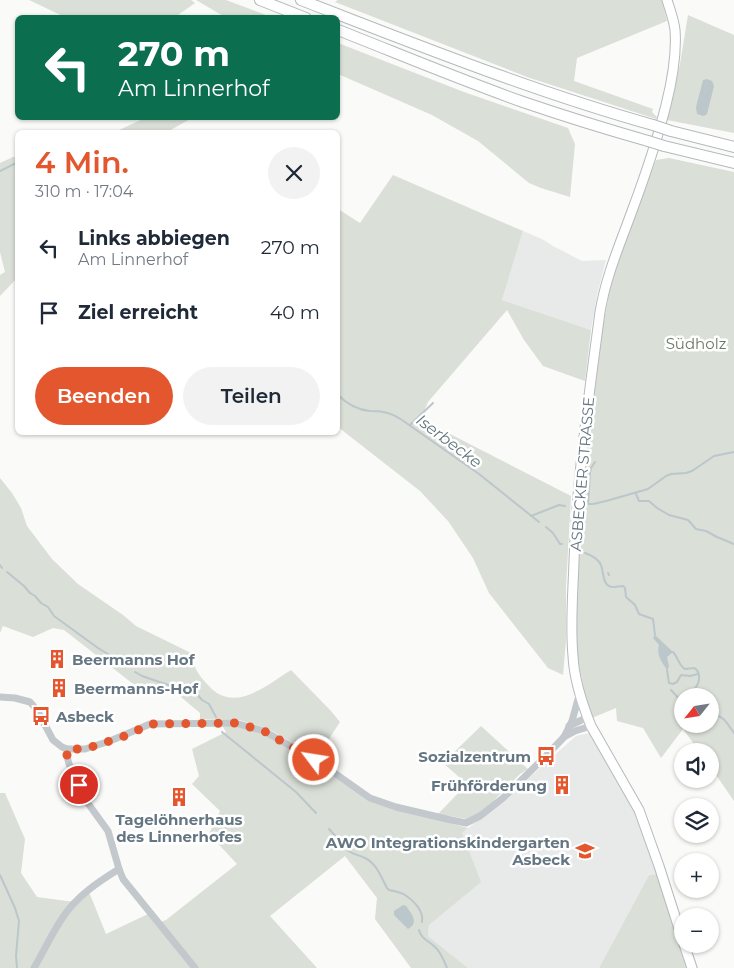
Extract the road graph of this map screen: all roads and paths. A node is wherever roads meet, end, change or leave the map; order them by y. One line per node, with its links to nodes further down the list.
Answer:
1 (260, 0): 4 (highway)
2 (301, 0): 6 (highway, bridge)
3 (668, 0): 8 (main road, ASBECKER STRASSE)
4 (298, 15)
5 (340, 31): 7 (highway, bridge)
6 (734, 147)
7 (734, 163)
8 (580, 691): 10 (main road, ASBECKER STRASSE); 11 (street)
9 (0, 697): 13 (street)
10 (589, 721): 11 (street); 12 (street); 15 (main road, ASBECKER STRASSE)
11 (569, 726): 12 (street)
12 (564, 737): 13 (street)
13 (67, 749): 14 (street)
14 (119, 869): 17 (street); 18 (street)
15 (674, 913)
16 (687, 953): 19 (main road)
17 (34, 968)
18 (195, 968)
19 (692, 968)

